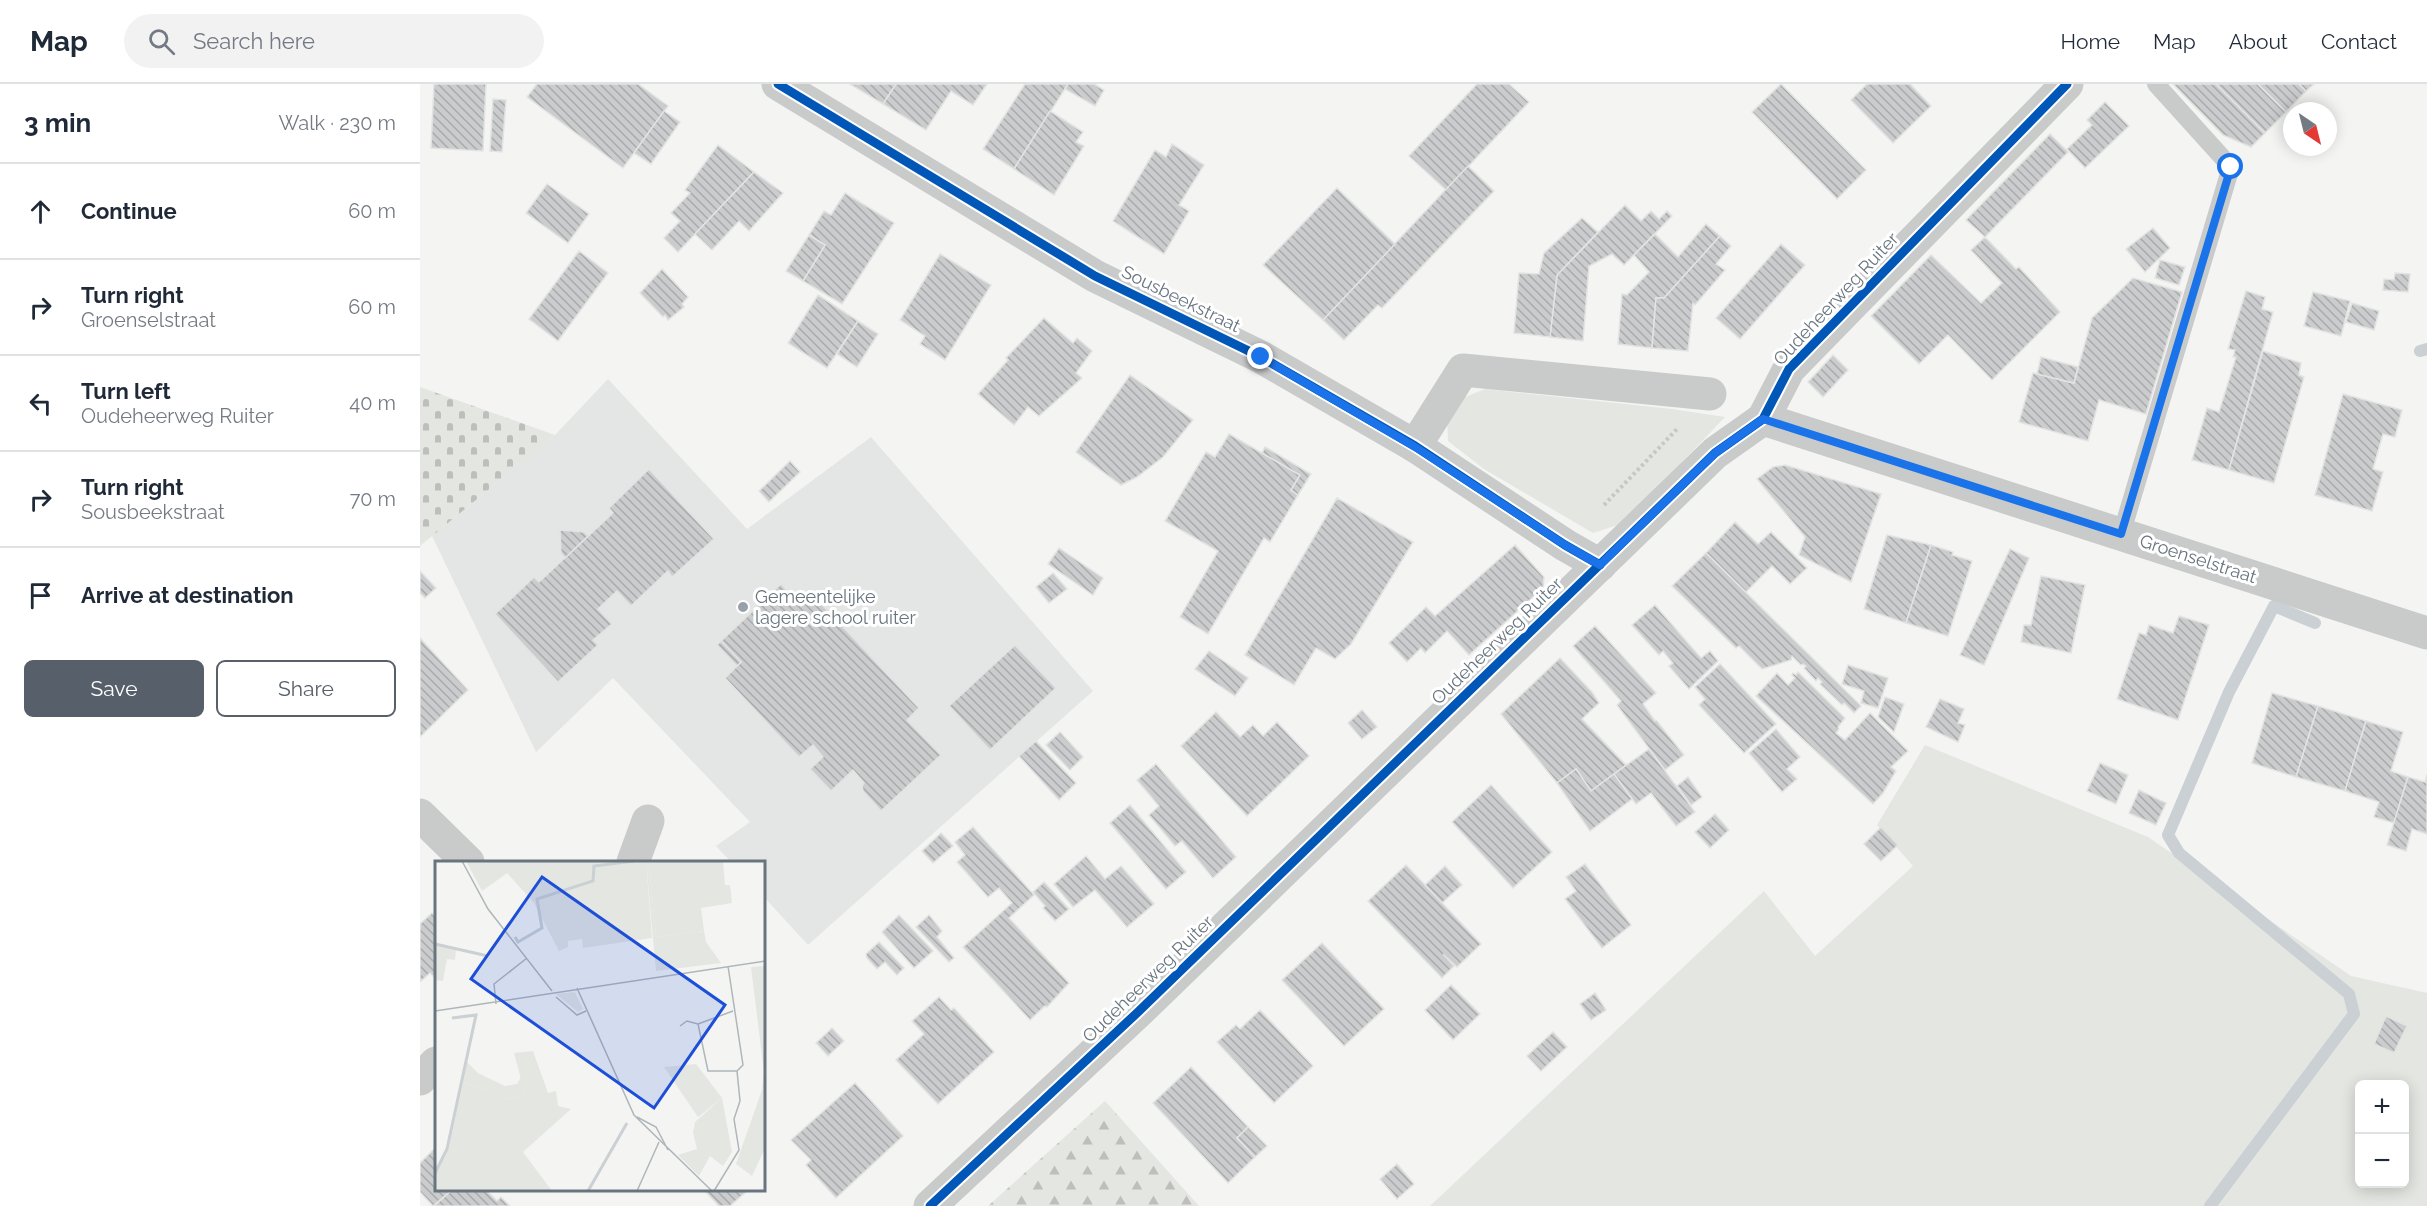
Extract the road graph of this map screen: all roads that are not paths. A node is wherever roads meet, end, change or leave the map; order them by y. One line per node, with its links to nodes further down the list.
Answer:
1 (778, 84): 6 (street, Sousbeekstraat)
2 (2067, 84): 5 (street, Oudeheerweg Ruiter)
3 (2156, 84): 7 (lane)
4 (1710, 394): 6 (street)
5 (1763, 419): 7 (street, Groenselstraat); 8 (street, Oudeheerweg Ruiter)
6 (1415, 447): 8 (street, Sousbeekstraat)
7 (2121, 534): 9 (street, Groenselstraat)
8 (1600, 565): 16 (street, Oudeheerweg Ruiter)
9 (2427, 633)
10 (420, 815): 12 (street)
11 (648, 821): 13 (street)
12 (467, 861)
13 (633, 861)
14 (435, 1064): 15 (street)
15 (420, 1079)
16 (930, 1206)

